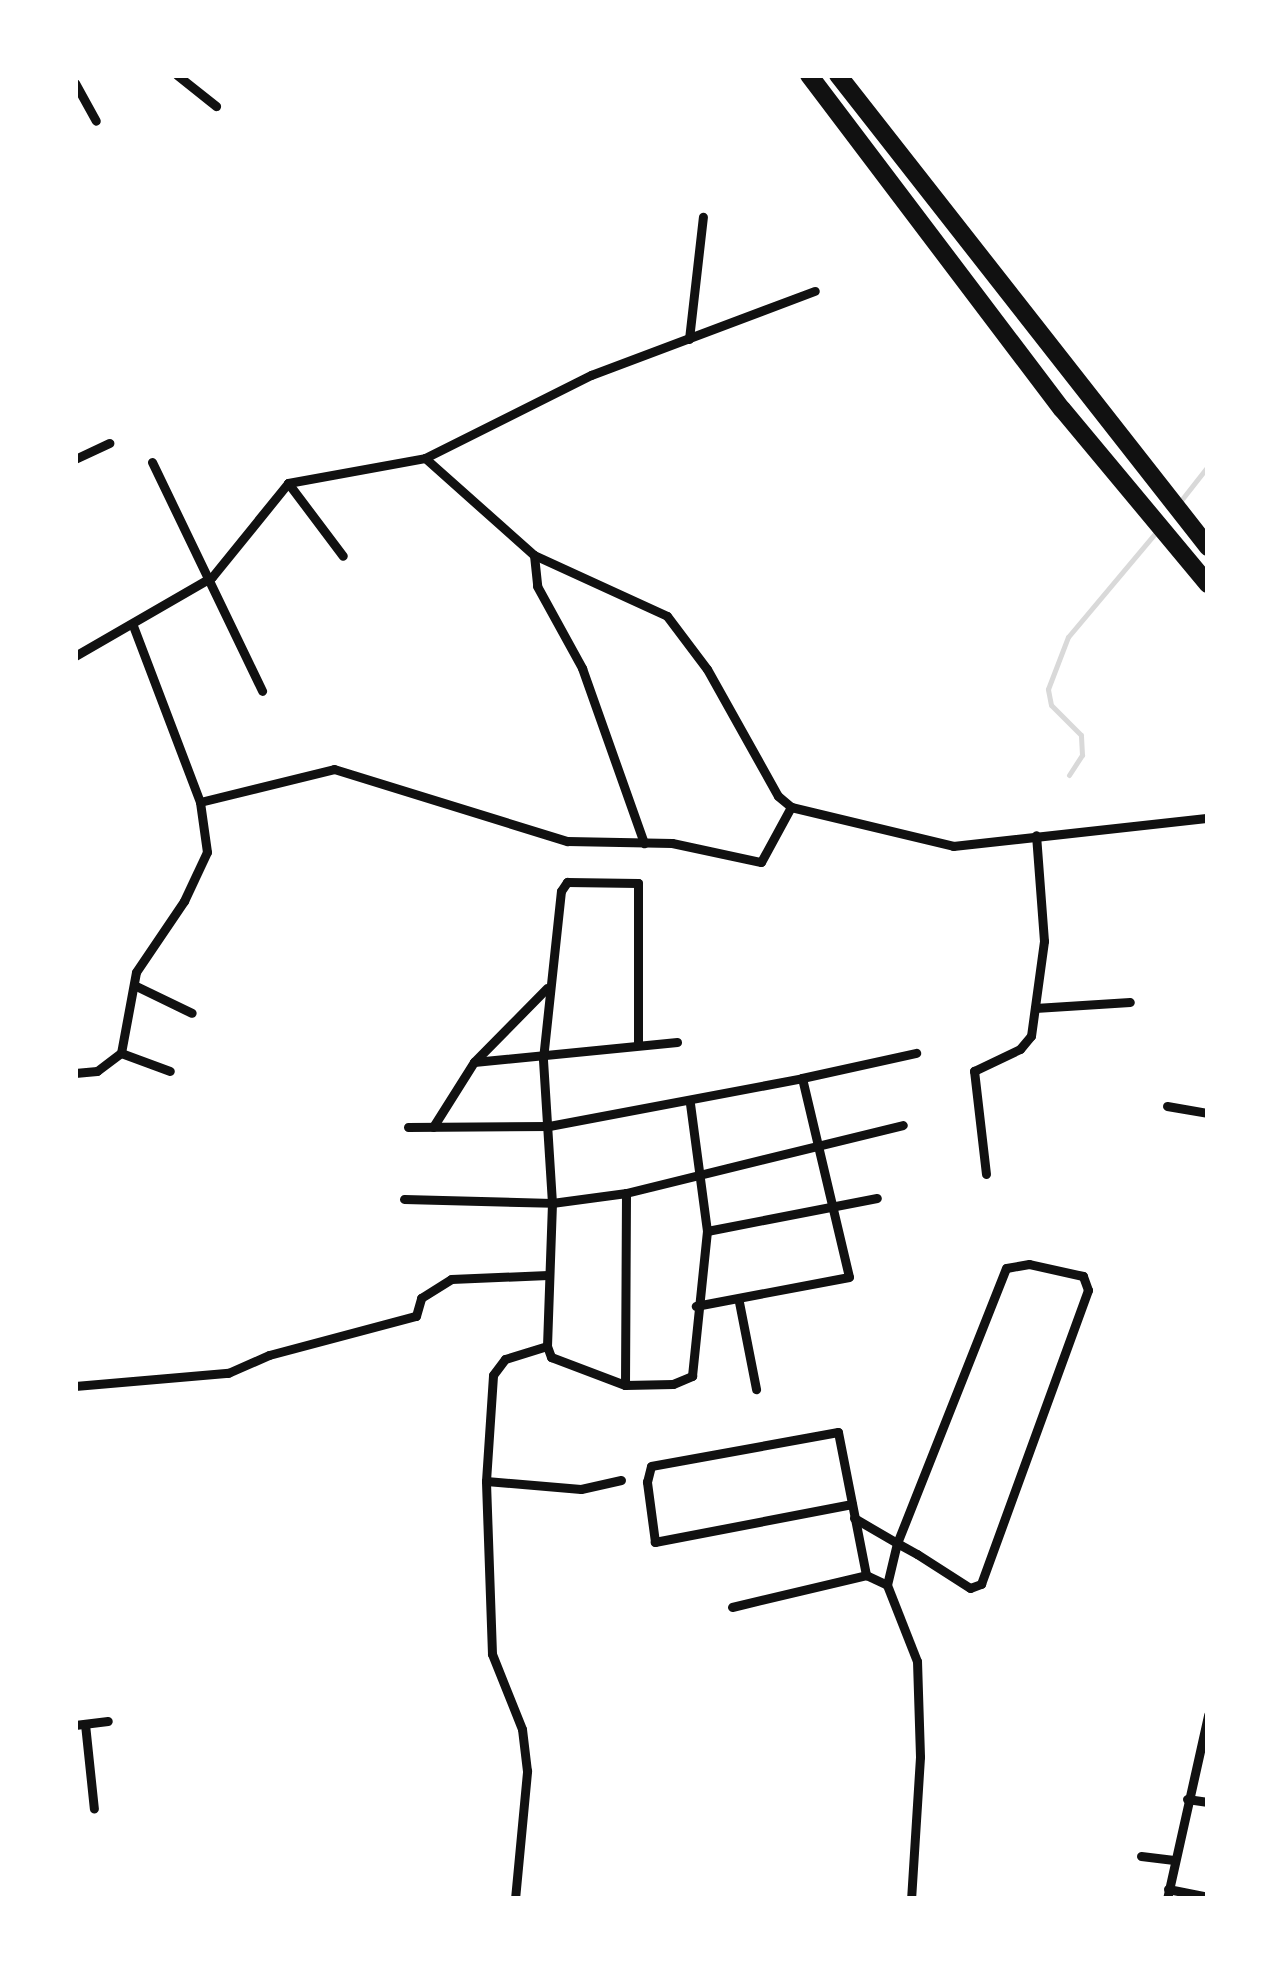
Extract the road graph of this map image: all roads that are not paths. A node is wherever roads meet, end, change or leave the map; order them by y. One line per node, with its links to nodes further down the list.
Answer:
1 (177, 75): 5 (street)
2 (809, 75): 19 (highway)
3 (838, 75): 15 (highway)
4 (75, 83): 6 (street)
5 (216, 106)
6 (96, 121)
7 (703, 217): 9 (street)
8 (815, 290): 9 (street)
9 (689, 339): 11 (street)
10 (109, 443): 12 (street)
11 (425, 458): 14 (street); 16 (street)
12 (75, 459)
13 (152, 462): 18 (street)
14 (288, 484): 17 (street); 18 (street)
15 (1208, 547)
16 (534, 555): 24 (street); 27 (street)
17 (344, 556)
18 (212, 576): 20 (street); 22 (street)
19 (1208, 584)
20 (133, 626): 21 (street); 23 (street)
21 (75, 656)
22 (262, 691)
23 (200, 802): 27 (street); 28 (street)
24 (791, 806): 26 (street); 27 (street)
25 (1208, 819): 26 (street)
26 (1036, 835): 31 (street)
27 (644, 843)
28 (134, 985): 32 (street); 35 (street)
29 (548, 988): 34 (street); 37 (street); 38 (street)
30 (1130, 1002): 31 (street)
31 (1035, 1008): 51 (street)
32 (192, 1013)
33 (677, 1042): 34 (street)
34 (638, 1045): 37 (street)
35 (121, 1053): 39 (street); 40 (street)
36 (916, 1053): 41 (street)
37 (542, 1059): 38 (street); 46 (street)
38 (474, 1062): 47 (street)
39 (170, 1070)
40 (75, 1074)
41 (802, 1078): 42 (street); 49 (street)
42 (690, 1103): 46 (street); 50 (street)
43 (1167, 1106): 44 (street)
44 (1208, 1113)
45 (903, 1125): 49 (street)
46 (549, 1126): 47 (street); 55 (street)
47 (433, 1127): 48 (street)
48 (408, 1128)
49 (820, 1143): 50 (street); 56 (street)
50 (700, 1172): 52 (street); 57 (street)
51 (986, 1174)
52 (626, 1193): 55 (street); 62 (street)
53 (877, 1198): 56 (street)
54 (404, 1199): 55 (street)
55 (552, 1203): 58 (street)
56 (834, 1208): 57 (street); 59 (street)
57 (706, 1232): 60 (street)
58 (548, 1275): 61 (street); 63 (street)
59 (739, 1302): 60 (street); 64 (street)
60 (696, 1306): 62 (street)
61 (547, 1346): 62 (street); 66 (street)
62 (625, 1384)
63 (75, 1386)
64 (756, 1389)
65 (621, 1480): 66 (street)
66 (486, 1481): 83 (street)
67 (852, 1504): 67 (street); 68 (street)
68 (854, 1518): 69 (street); 70 (street)
69 (897, 1543): 69 (street); 71 (street)
70 (866, 1575): 71 (street); 72 (street)
71 (888, 1585): 84 (street)
72 (732, 1607)
73 (1208, 1715): 76 (street)
74 (108, 1721): 75 (street)
75 (80, 1724): 78 (street)
76 (1187, 1799): 77 (street); 80 (street)
77 (1208, 1802)
78 (94, 1809)
79 (1140, 1856): 80 (street)
80 (1172, 1860): 81 (street)
81 (1168, 1894): 82 (street)
82 (1208, 1897)
83 (514, 1899)
84 (911, 1899)

